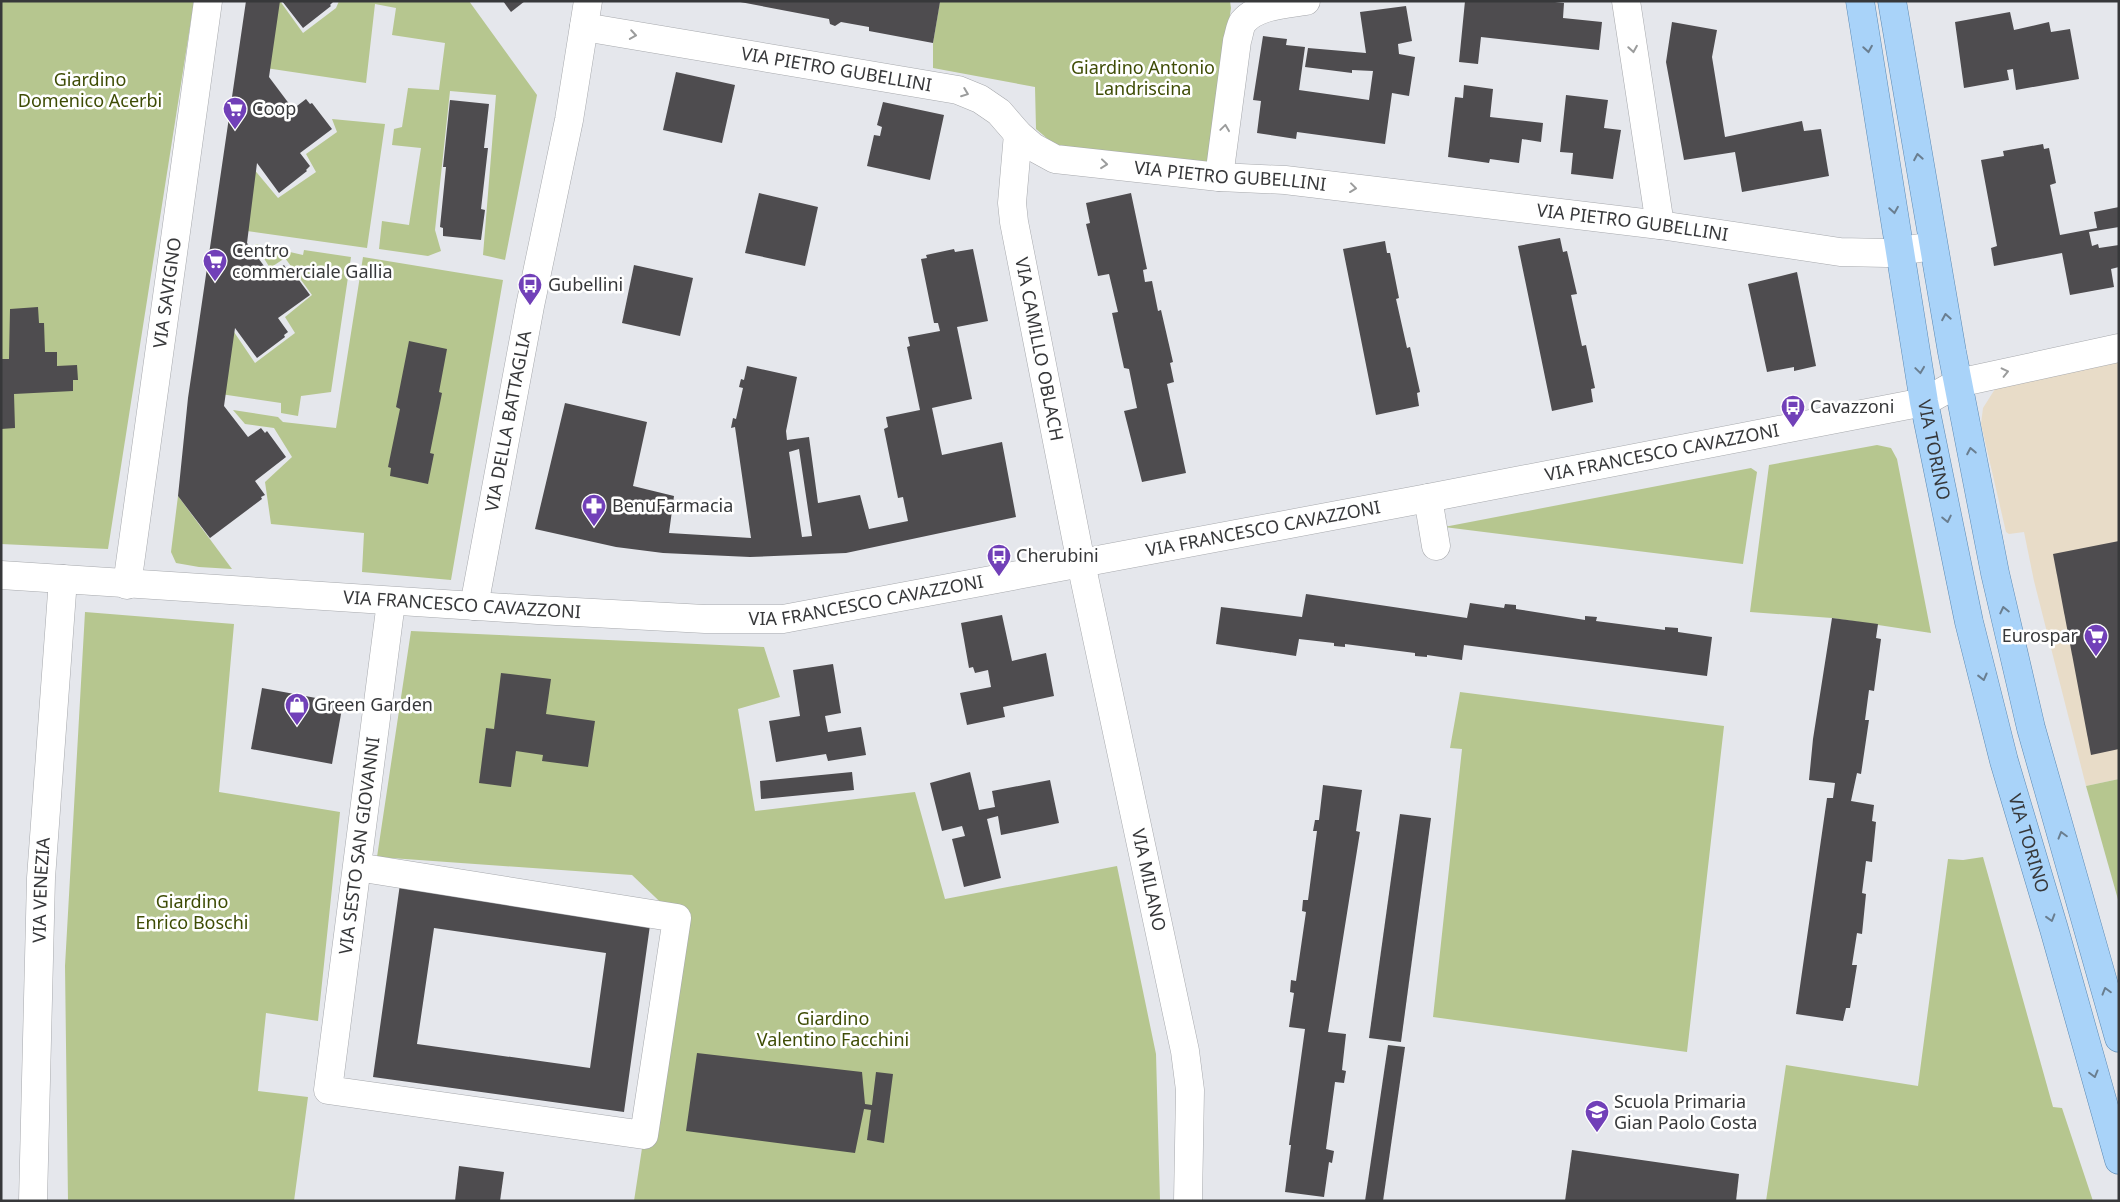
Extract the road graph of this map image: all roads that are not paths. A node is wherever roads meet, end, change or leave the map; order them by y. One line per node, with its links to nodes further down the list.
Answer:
1 (208, 1): 20 (street, VIA SAVIGNO)
2 (1306, 1): 8 (street, one-way to 2)
3 (1626, 1): 9 (street, one-way to 9)
4 (1860, 1): 11 (main road, one-way to 11)
5 (1892, 1): 10 (main road, one-way to 5)
6 (586, 14): 7 (street, VIA PIETRO GUBELLINI, one-way to 7); 22 (street, VIA DELLA BATTAGLIA)
7 (1018, 134): 8 (street, VIA PIETRO GUBELLINI, one-way to 8); 17 (street, VIA CAMILLO OBLACH)
8 (1219, 177): 9 (street, VIA PIETRO GUBELLINI, one-way to 9)
9 (1660, 225): 11 (street, VIA PIETRO GUBELLINI)
10 (1933, 246): 11 (street, VIA PIETRO GUBELLINI); 13 (main road, one-way to 10)
11 (1901, 251): 14 (main road, one-way to 14)
12 (2119, 348): 13 (street, one-way to 12)
13 (1958, 383): 14 (street, VIA TORINO); 24 (main road, VIA TORINO, one-way to 13)
14 (1924, 402): 15 (street, VIA FRANCESCO CAVAZZONI); 25 (main road, VIA TORINO, one-way to 25)
15 (1428, 498): 16 (street); 17 (street, VIA FRANCESCO CAVAZZONI)
16 (1436, 546)
17 (1081, 563): 22 (street, VIA FRANCESCO CAVAZZONI); 26 (street, VIA MILANO)
18 (1, 575): 19 (street, VIA FRANCESCO CAVAZZONI)
19 (63, 579): 20 (street, VIA FRANCESCO CAVAZZONI); 27 (street, VIA VENEZIA)
20 (127, 585): 21 (street, VIA FRANCESCO CAVAZZONI)
21 (391, 602): 22 (street, VIA FRANCESCO CAVAZZONI); 23 (street, VIA SESTO SAN GIOVANNI)
22 (474, 606)
23 (357, 867): 23 (street, VIA SESTO SAN GIOVANNI)
24 (2119, 1038)
25 (2119, 1160)
26 (1188, 1193)
27 (33, 1201)

